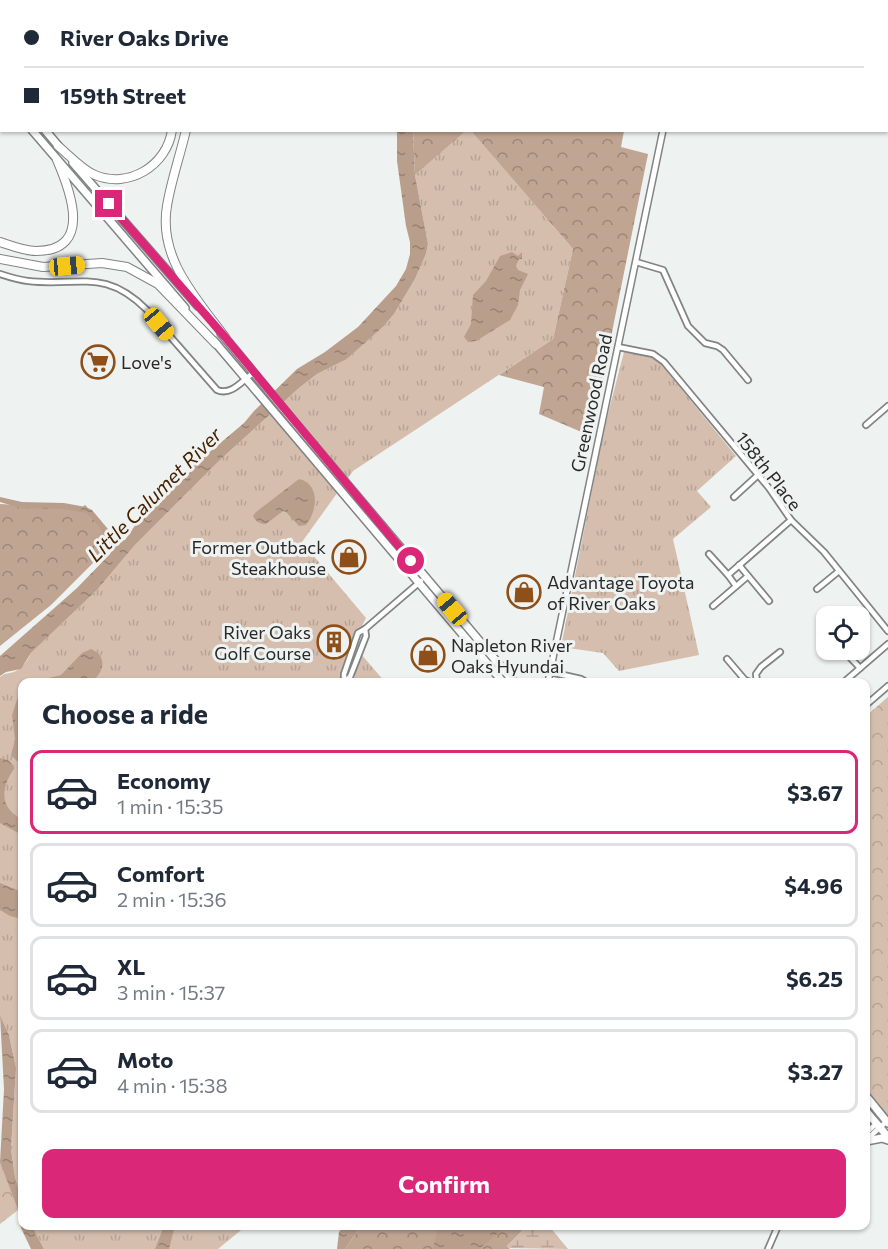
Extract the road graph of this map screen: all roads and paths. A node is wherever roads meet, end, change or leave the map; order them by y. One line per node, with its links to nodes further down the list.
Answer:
1 (34, 132): 7 (main road)
2 (47, 132): 6 (main road)
3 (171, 132): 6 (highway)
4 (185, 132): 12 (highway)
5 (663, 132): 10 (street, Greenwood Road)
6 (58, 146): 12 (main road)
7 (57, 160): 8 (highway); 13 (main road)
8 (0, 242)
9 (0, 259): 13 (highway)
10 (636, 262): 14 (street, Greenwood Road); 17 (street)
11 (0, 274): 16 (street)
12 (225, 337): 15 (main road)
13 (216, 344): 16 (main road)
14 (618, 346): 20 (street, 158th Place); 40 (street, Greenwood Road)
15 (253, 373): 16 (street); 28 (main road)
16 (245, 378): 29 (main road)
17 (748, 380)
18 (888, 406): 19 (street)
19 (866, 425)
20 (758, 475): 21 (street); 22 (street, 158th Place)
21 (734, 496)
22 (791, 520): 24 (street); 25 (street, 158th Place)
23 (709, 554): 26 (street)
24 (739, 565): 26 (street); 27 (street)
25 (839, 571): 31 (street); 34 (street, 158th Place)
26 (728, 575): 30 (street)
27 (748, 576): 30 (street); 32 (street)
28 (425, 577): 29 (street); 43 (main road)
29 (418, 583): 41 (street); 42 (main road)
30 (736, 586): 33 (street)
31 (818, 589)
32 (770, 601)
33 (713, 606)
34 (888, 631)
35 (888, 644): 39 (street)
36 (780, 652): 47 (street)
37 (727, 659): 46 (street)
38 (852, 660): 39 (street)
39 (860, 668): 48 (street)
40 (550, 672): 44 (street, Greenwood Road); 45 (street)
41 (344, 678)
42 (500, 678)
43 (511, 678)
44 (549, 678)
45 (577, 678)
46 (743, 678)
47 (756, 678)
48 (849, 678)
49 (888, 686): 50 (street)
50 (870, 702)
51 (870, 1101): 53 (main road)
52 (870, 1116): 54 (main road)
53 (886, 1121): 54 (street)
54 (878, 1125): 55 (street); 56 (street); 57 (main road)
55 (870, 1130)
56 (870, 1135)
57 (888, 1138): 58 (main road)
58 (870, 1140)
59 (776, 1230): 60 (street)
60 (768, 1249)

